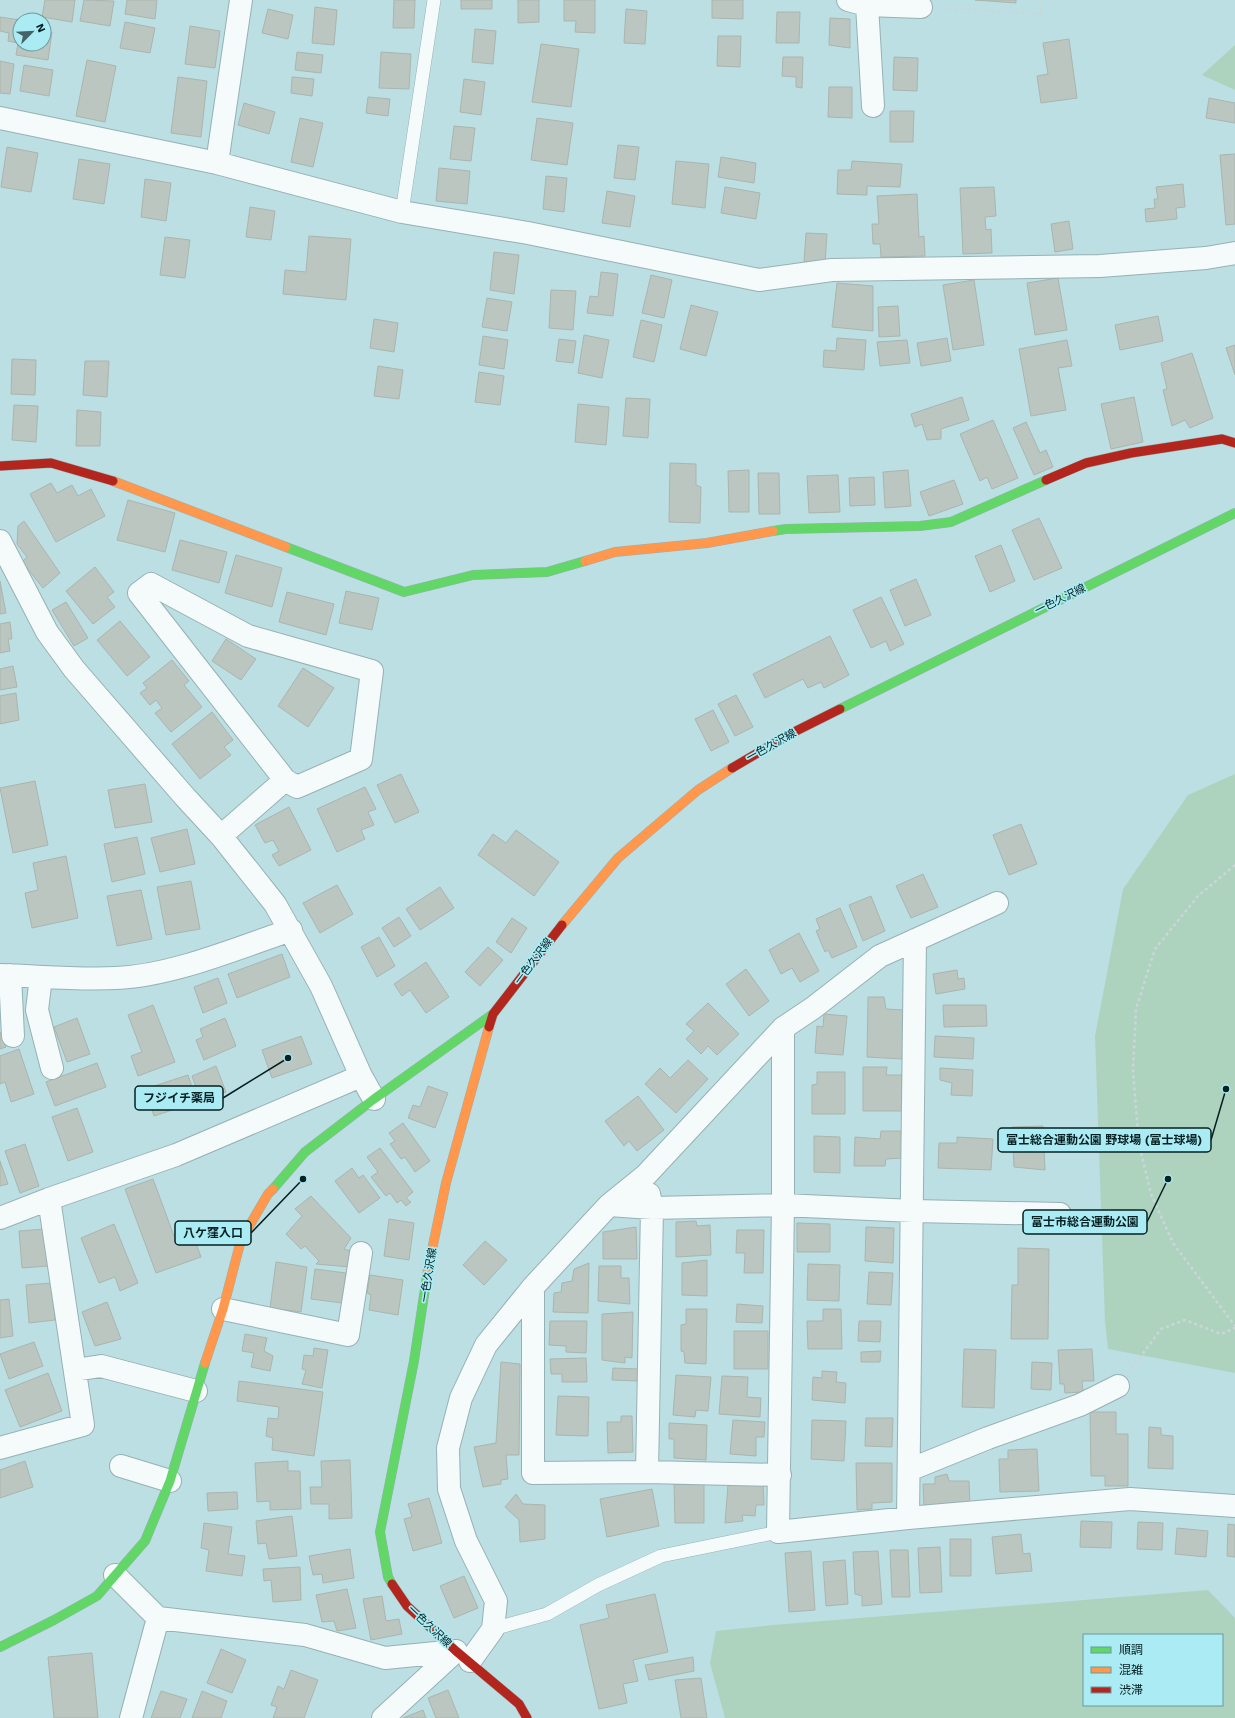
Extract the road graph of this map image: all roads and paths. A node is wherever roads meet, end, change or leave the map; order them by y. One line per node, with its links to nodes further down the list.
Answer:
1 (241, 0): 8 (street)
2 (434, 0): 9 (lane)
3 (1039, 0): 5 (path)
4 (857, 2): 5 (street); 6 (street)
5 (921, 7)
6 (873, 106)
7 (0, 118): 8 (street)
8 (217, 163): 9 (street)
9 (402, 212): 10 (street)
10 (1235, 253)
11 (1235, 443): 12 (street)
12 (0, 466)
13 (1235, 513): 23 (street, 一色久沢線)
14 (0, 541): 16 (street)
15 (285, 780): 15 (street); 16 (street)
16 (221, 836): 19 (street)
17 (1235, 865): 40 (path)
18 (997, 903): 20 (street)
19 (291, 930): 22 (street); 27 (street)
20 (915, 940): 24 (street); 34 (street)
21 (5, 975): 22 (street); 25 (street)
22 (41, 977): 26 (street)
23 (493, 1014): 28 (street); 57 (street, 一色久沢線)
24 (783, 1028): 29 (street); 31 (street)
25 (13, 1036)
26 (52, 1068)
27 (361, 1076): 28 (street); 30 (street)
28 (374, 1099): 39 (street)
29 (646, 1175): 32 (street); 33 (street)
30 (49, 1199): 36 (street); 41 (street)
31 (783, 1205): 33 (street); 34 (street); 48 (street)
32 (609, 1206): 33 (street); 38 (street)
33 (652, 1208): 47 (street)
34 (913, 1211): 35 (street); 46 (street)
35 (1060, 1214)
36 (0, 1218)
37 (361, 1253): 39 (street)
38 (533, 1287): 47 (street); 55 (street)
39 (223, 1309): 43 (street)
40 (1235, 1327): 42 (path)
41 (75, 1370): 43 (street); 44 (street)
42 (1118, 1386): 46 (street)
43 (196, 1391): 49 (street)
44 (0, 1448)
45 (120, 1466): 49 (street)
46 (909, 1470): 51 (street)
47 (647, 1472): 48 (street)
48 (780, 1475): 52 (street)
49 (170, 1481): 53 (street)
50 (1235, 1506): 51 (street)
51 (908, 1518): 52 (street)
52 (778, 1532): 55 (lane)
53 (115, 1575): 54 (street); 56 (street)
54 (158, 1618): 57 (street); 58 (street)
55 (493, 1628): 57 (street)
56 (0, 1647)
57 (463, 1656): 59 (street); 60 (street, 一色久沢線)
58 (131, 1718)
59 (383, 1718)
60 (527, 1718)

